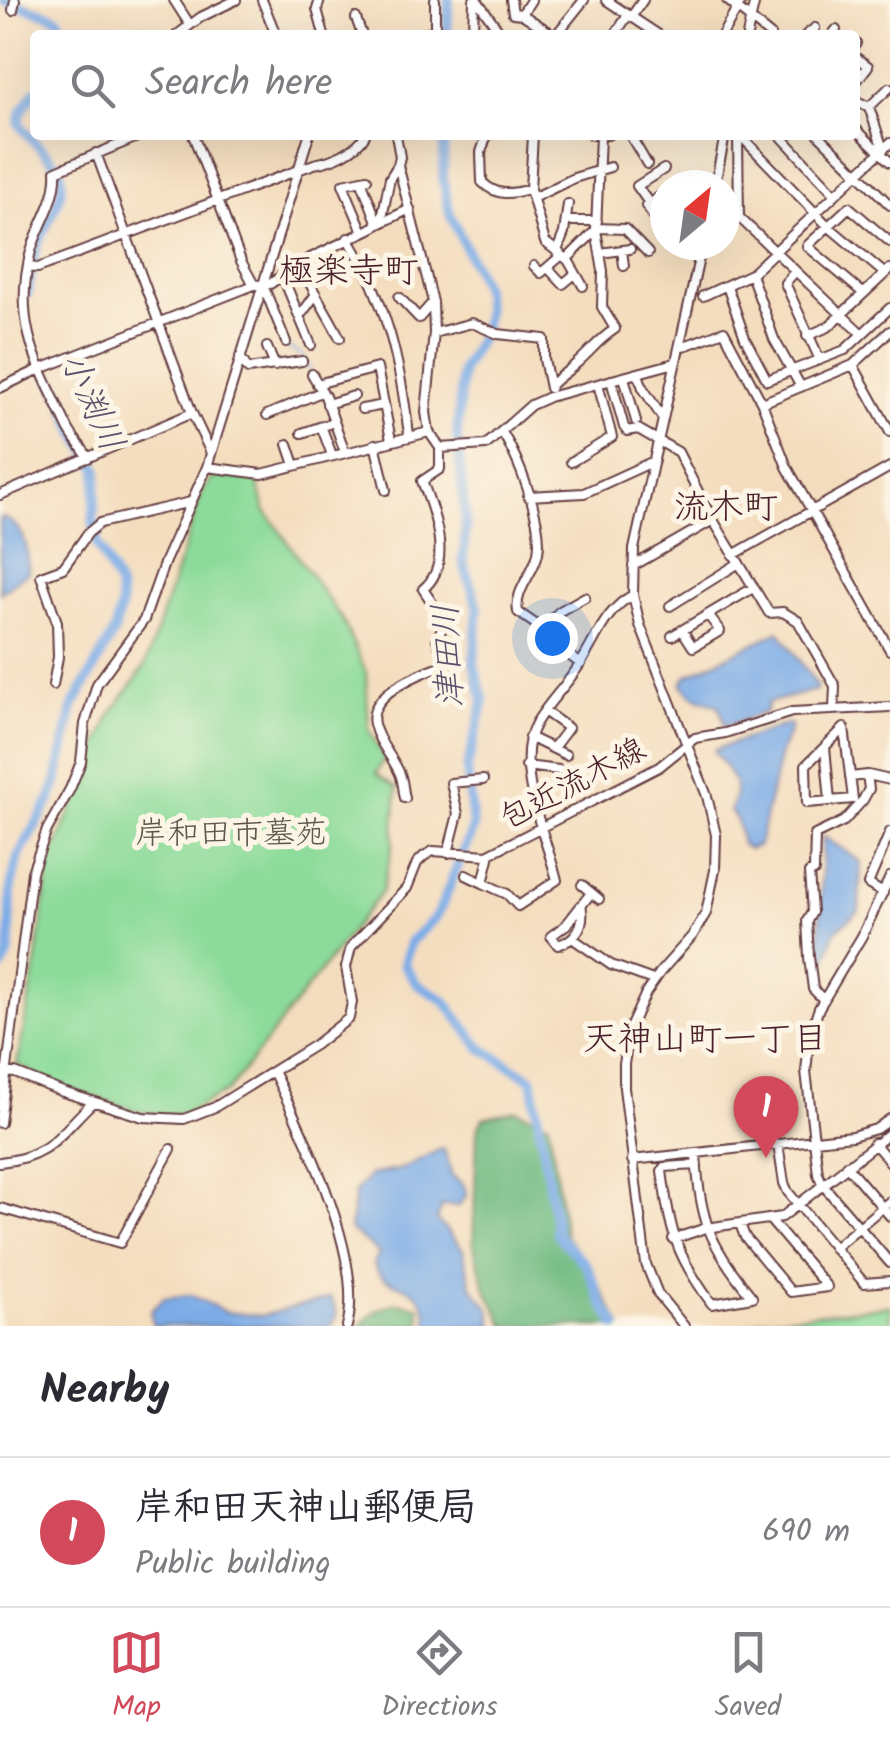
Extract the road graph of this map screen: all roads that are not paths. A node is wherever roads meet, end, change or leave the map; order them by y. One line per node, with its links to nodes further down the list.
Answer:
1 (174, 0): 19 (street)
2 (236, 0): 19 (street)
3 (262, 0): 22 (street)
4 (320, 0): 23 (street)
5 (435, 0): 25 (street)
6 (476, 0): 26 (street); 27 (street)
7 (511, 0): 15 (street)
8 (531, 0): 15 (street)
9 (584, 0): 29 (street)
10 (606, 0): 16 (street)
11 (643, 0): 16 (street)
12 (727, 0): 14 (street)
13 (755, 0): 17 (street)
14 (740, 4): 17 (street); 32 (street)
15 (522, 14): 28 (street)
16 (630, 16): 30 (street); 31 (street)
17 (751, 17): 33 (street); 34 (street)
18 (356, 18): 24 (street)
19 (190, 25): 21 (street)
20 (814, 28): 35 (street)
21 (184, 30)
22 (274, 30)
23 (323, 30)
24 (360, 30)
25 (435, 30)
26 (473, 30)
27 (498, 30)
28 (547, 30)
29 (559, 30)
30 (619, 30)
31 (651, 30)
32 (725, 30)
33 (748, 30)
34 (765, 30)
35 (812, 30)
36 (889, 88): 38 (street)
37 (860, 102): 38 (street)
38 (869, 107): 54 (street)
39 (860, 131): 54 (street)
40 (129, 140): 55 (street)
41 (195, 140): 68 (street)
42 (308, 140): 60 (street)
43 (360, 140): 60 (street)
44 (397, 140): 58 (street)
45 (485, 140): 66 (street)
46 (533, 140): 66 (street)
47 (597, 140): 63 (street)
48 (633, 140): 57 (street)
49 (724, 140): 61 (street)
50 (739, 140): 62 (street)
51 (744, 140): 74 (street)
52 (785, 140): 67 (street)
53 (825, 140): 64 (street)
54 (884, 148): 56 (street); 64 (street)
55 (96, 153): 83 (street); 92 (street)
56 (890, 162)
57 (647, 164)
58 (398, 165): 72 (street); 78 (street)
59 (610, 167): 63 (street)
60 (300, 170): 68 (street); 101 (street)
61 (718, 170)
62 (739, 170)
63 (598, 172): 66 (street); 80 (street)
64 (856, 174): 67 (street); 71 (street)
65 (650, 178): 69 (street)
66 (531, 193): 89 (street)
67 (834, 194): 74 (street)
68 (218, 200): 83 (street); 101 (street)
69 (649, 203): 73 (street)
70 (568, 204): 77 (street)
71 (890, 205)
72 (410, 209): 78 (street); 108 (street)
73 (650, 212)
74 (814, 213): 79 (street); 86 (street)
75 (620, 218): 81 (street)
76 (740, 218): 86 (street)
77 (567, 221): 80 (street); 89 (street)
78 (379, 224): 82 (street); 82 (street)
79 (828, 226): 85 (street); 96 (street); 104 (street)
80 (596, 227): 81 (street); 87 (street); 89 (street)
81 (625, 229): 88 (street)
82 (362, 232): 84 (street)
83 (126, 235): 92 (street); 112 (street)
84 (348, 238): 91 (street); 159 (street)
85 (890, 242)
86 (773, 252): 97 (street); 99 (street)
87 (600, 253): 94 (street); 135 (street)
88 (648, 253)
89 (562, 255): 95 (street); 98 (street)
90 (699, 260): 121 (street)
91 (300, 262): 100 (street); 105 (street)
92 (28, 266): 128 (street)
93 (534, 266): 95 (street)
94 (624, 266)
95 (548, 268): 98 (street)
96 (887, 271): 104 (street)
97 (794, 272): 111 (street); 116 (street)
98 (575, 274): 102 (street)
99 (750, 274): 103 (street); 129 (street)
100 (282, 275): 101 (street); 119 (street)
101 (258, 285): 112 (street); 118 (street); 122 (street)
102 (583, 286)
103 (727, 286): 106 (street); 129 (street)
104 (864, 293): 111 (street)
105 (316, 294): 110 (street); 117 (street)
106 (702, 296)
107 (398, 297): 108 (street)
108 (433, 302): 114 (street)
109 (890, 308): 115 (street)
110 (302, 312)
111 (841, 314): 115 (street); 116 (street)
112 (159, 324): 128 (street); 148 (street)
113 (890, 332): 126 (street)
114 (434, 333): 135 (street); 156 (street)
115 (862, 334): 123 (street)
116 (807, 336): 123 (street)
117 (340, 338)
118 (286, 342)
119 (311, 345)
120 (268, 348): 127 (street)
121 (679, 348): 125 (street); 143 (street)
122 (240, 357): 127 (street); 166 (street)
123 (820, 360): 129 (street)
124 (302, 361): 127 (street)
125 (676, 363): 131 (street); 151 (street)
126 (853, 365): 136 (street); 158 (street)
127 (275, 366)
128 (38, 370): 137 (street); 168 (street)
129 (792, 371): 136 (street)
130 (312, 374): 138 (street)
131 (638, 374): 132 (street); 139 (street)
132 (624, 377): 133 (street); 140 (street)
133 (611, 380): 134 (street); 146 (street)
134 (598, 384): 142 (street); 149 (street)
135 (551, 385): 142 (street)
136 (801, 387): 143 (street)
137 (0, 388)
138 (319, 388): 144 (street); 145 (street); 150 (street)
139 (645, 390): 140 (street); 151 (street)
140 (629, 394): 152 (street)
141 (354, 396): 144 (street)
142 (548, 397): 157 (street)
143 (762, 403): 178 (street)
144 (327, 404): 153 (street)
145 (384, 405): 147 (street); 160 (street)
146 (619, 408): 149 (street); 161 (street)
147 (362, 409)
148 (192, 412): 166 (street); 168 (street)
149 (605, 412): 170 (street)
150 (266, 415)
151 (663, 419): 161 (street)
152 (636, 421)
153 (334, 422): 155 (street); 165 (street)
154 (324, 430): 167 (street)
155 (302, 432)
156 (429, 432): 159 (street); 164 (street)
157 (502, 432): 164 (street); 176 (street)
158 (890, 432)
159 (408, 436): 160 (street)
160 (391, 440): 163 (street)
161 (658, 441): 169 (street); 179 (street)
162 (288, 444): 171 (street)
163 (375, 444): 165 (street); 174 (street)
164 (445, 448): 209 (street)
165 (344, 452): 167 (street)
166 (212, 453): 173 (street)
167 (332, 455): 171 (street)
168 (88, 458): 175 (street)
169 (654, 461): 176 (street); 181 (street)
170 (572, 462)
171 (295, 465): 173 (street)
172 (890, 467): 178 (street)
173 (207, 468): 177 (street)
174 (386, 490)
175 (0, 495)
176 (528, 496): 187 (street)
177 (191, 502): 193 (street); 227 (street)
178 (812, 511): 180 (street); 190 (street)
179 (713, 520): 180 (street); 181 (street)
180 (736, 559): 182 (street); 185 (street)
181 (633, 566): 183 (street)
182 (754, 588): 186 (street); 195 (street)
183 (633, 595): 192 (street); 199 (street)
184 (585, 596): 187 (street)
185 (670, 606)
186 (708, 615): 188 (street); 188 (street)
187 (541, 629): 192 (street)
188 (682, 630): 189 (street)
189 (672, 636)
190 (887, 638): 191 (street)
191 (890, 650)
192 (580, 664): 196 (street)
193 (52, 685)
194 (890, 707): 195 (street, 包近流木線)
195 (838, 709): 197 (street); 199 (street, 包近流木線)
196 (544, 711): 198 (street); 200 (street)
197 (844, 728): 201 (street); 206 (street)
198 (529, 737): 200 (street); 203 (street)
199 (687, 745): 211 (street, 包近流木線); 225 (street)
200 (552, 748): 202 (street)
201 (825, 748): 210 (street); 210 (street)
202 (566, 755)
203 (526, 766): 204 (street); 211 (street)
204 (559, 770)
205 (867, 775): 206 (street); 208 (street); 226 (street)
206 (850, 777): 210 (street)
207 (482, 780): 213 (street)
208 (890, 780)
209 (405, 798)
210 (830, 801)
211 (543, 828): 214 (street, 包近流木線); 217 (street)
212 (890, 832): 220 (street)
213 (450, 853): 214 (street, 包近流木線); 228 (street)
214 (490, 854): 217 (street)
215 (466, 875): 217 (street)
216 (890, 877): 220 (street)
217 (483, 882)
218 (582, 885): 219 (street)
219 (591, 892): 221 (street); 222 (street)
220 (883, 893): 226 (street)
221 (599, 899)
222 (581, 905): 224 (street); 224 (street)
223 (586, 926): 224 (street)
224 (575, 940): 225 (street)
225 (654, 980): 238 (street)
226 (824, 1000): 233 (street)
227 (4, 1071): 229 (street); 231 (street)
228 (273, 1071): 229 (street); 256 (street)
229 (93, 1102): 239 (street)
230 (890, 1118): 233 (street)
231 (0, 1123)
232 (890, 1132): 234 (street)
233 (814, 1140): 235 (street); 243 (street)
234 (874, 1143): 240 (street); 242 (street)
235 (778, 1144): 237 (street); 245 (street)
236 (171, 1149): 246 (street)
237 (696, 1153): 238 (street); 241 (street)
238 (632, 1160): 257 (street)
239 (0, 1162)
240 (890, 1162)
241 (696, 1165): 250 (street); 252 (street)
242 (846, 1166): 243 (street); 244 (street)
243 (823, 1185): 245 (street); 251 (street)
244 (886, 1204): 247 (street); 251 (street)
245 (799, 1206): 248 (street); 253 (street)
246 (0, 1208)
247 (890, 1216)
248 (771, 1221): 249 (street); 249 (street)
249 (740, 1224): 250 (street)
250 (706, 1228): 252 (street); 252 (street)
251 (858, 1228): 253 (street); 254 (street)
252 (673, 1239)
253 (834, 1248): 255 (street)
254 (890, 1263)
255 (890, 1281)
256 (347, 1326)
257 (684, 1326)

